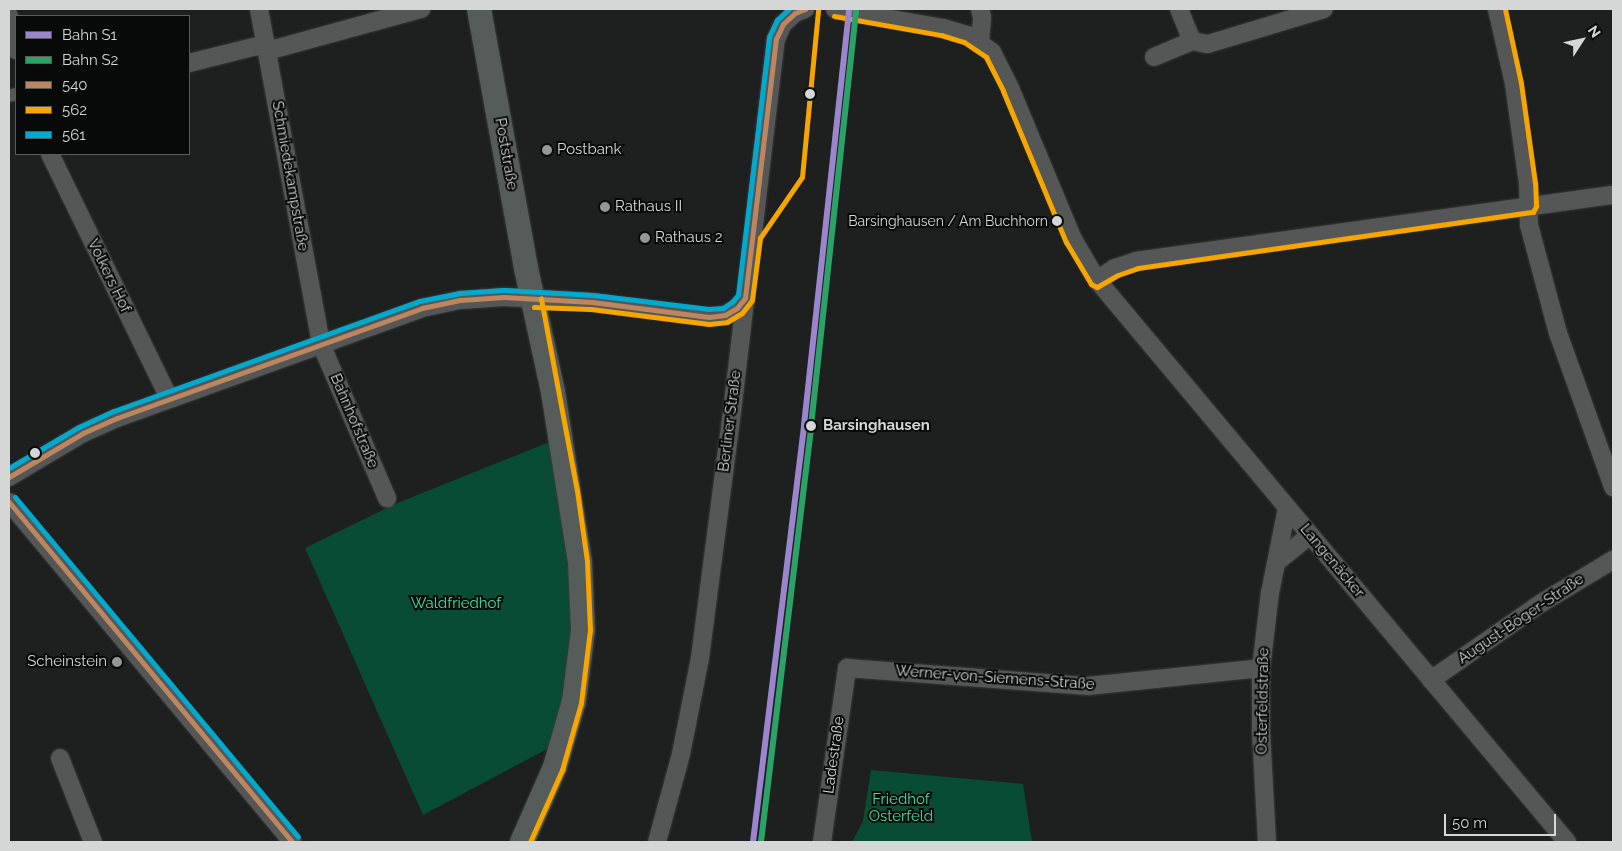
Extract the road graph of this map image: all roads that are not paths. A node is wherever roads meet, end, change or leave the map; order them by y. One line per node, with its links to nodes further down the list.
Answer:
1 (259, 9): 14 (street, Schmiedekampstraße)
2 (421, 9): 14 (street)
3 (479, 9): 22 (main road, Poststraße)
4 (805, 9): 21 (street, Berliner Straße)
5 (835, 9): 12 (street)
6 (980, 9): 12 (street)
7 (1179, 9): 11 (street)
8 (1324, 9): 11 (street)
9 (1497, 9): 19 (street)
10 (9, 16): 13 (street)
11 (1192, 41): 15 (street)
12 (980, 42): 20 (street, Langenäcker)
13 (15, 45)
14 (266, 48): 16 (street); 23 (street, Schmiedekampstraße)
15 (1154, 57)
16 (190, 63)
17 (50, 155): 24 (street, Volkers Hof)
18 (1613, 195): 19 (street)
19 (1529, 206): 20 (street); 26 (street)
20 (1097, 280): 29 (street, Langenäcker)
21 (745, 298): 22 (street); 40 (street, Berliner Straße)
22 (534, 300): 23 (street); 39 (main road, Poststraße)
23 (321, 344): 24 (street); 27 (street, Bahnhofstraße)
24 (169, 398): 25 (street)
25 (9, 477)
26 (1613, 487)
27 (388, 498)
28 (9, 502): 38 (street)
29 (1287, 508): 30 (street, Langenäcker); 32 (street, Osterfeldstraße)
30 (1310, 536): 32 (street); 35 (street, Langenäcker)
31 (1613, 560): 35 (street, August-Böger-Straße)
32 (1278, 561): 34 (street, Osterfeldstraße)
33 (847, 668): 34 (street, Werner-von-Siemens-Straße); 41 (street, Ladestraße)
34 (1262, 668): 42 (street, Osterfeldstraße)
35 (1431, 680): 43 (street, Langenäcker)
36 (60, 758): 37 (street)
37 (93, 842)
38 (292, 842)
39 (522, 842)
40 (657, 842)
41 (822, 842)
42 (1267, 842)
43 (1567, 842)

